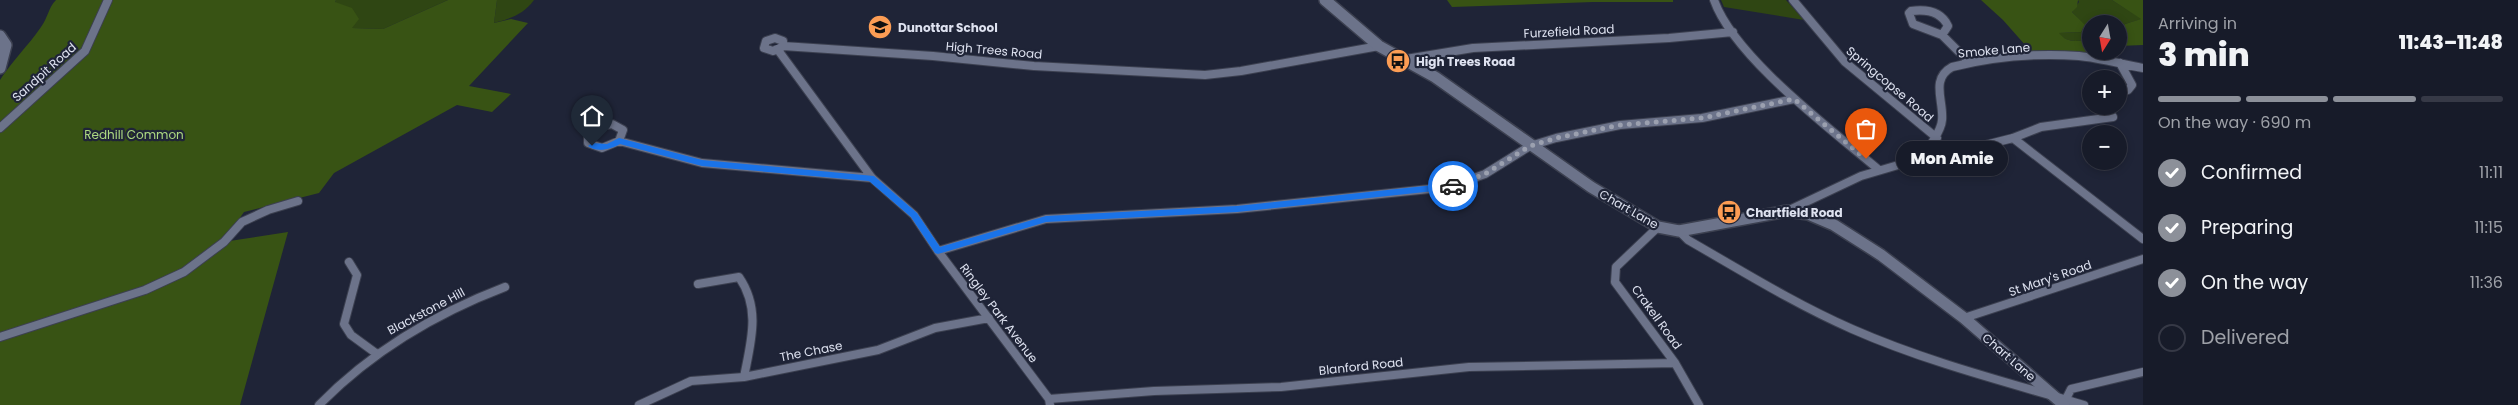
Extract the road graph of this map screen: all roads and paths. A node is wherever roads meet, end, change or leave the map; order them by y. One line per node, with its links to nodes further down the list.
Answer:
1 (108, 0): 20 (street, Sandpit Road)
2 (1324, 0): 8 (street, Chart Lane)
3 (1714, 0): 5 (street)
4 (1794, 0): 21 (street, Springcopse Road)
5 (1733, 32): 10 (street, Furzefield Road); 18 (street)
6 (1942, 35): 6 (street); 11 (street)
7 (1, 39): 13 (street)
8 (1380, 46): 9 (street, High Trees Road); 10 (street, Chart Lane)
9 (780, 48): 27 (street, Ringley Park Avenue)
10 (1406, 59): 24 (street, Chart Lane)
11 (1969, 62): 12 (street, Smoke Lane); 21 (street, Smoke Lane)
12 (2120, 63): 14 (street, Smoke Lane); 15 (street)
13 (0, 68)
14 (2143, 68)
15 (2124, 70)
16 (2127, 76): 17 (street)
17 (2127, 90)
18 (1794, 99): 24 (street); 26 (street)
19 (2113, 117): 22 (street)
20 (0, 128)
21 (1937, 138): 25 (street, Smoke Lane)
22 (2013, 138): 25 (street); 34 (street)
23 (619, 141): 23 (street); 27 (street)
24 (1530, 146): 32 (street, Chart Lane); 35 (street)
25 (1926, 160): 26 (street)
26 (1879, 170): 28 (street)
27 (872, 178): 35 (street, Ringley Park Avenue)
28 (1814, 200): 30 (street); 31 (street)
29 (298, 201): 42 (street)
30 (1787, 211): 31 (street, Chart Lane); 33 (street, Chart Lane)
31 (1818, 217): 41 (street, Chart Lane)
32 (1658, 227): 33 (street, Chart Lane); 44 (street, Crakell Road)
33 (1679, 231): 47 (street)
34 (2143, 239)
35 (938, 251): 40 (street, Ringley Park Avenue)
36 (2143, 258): 41 (street, St Mary's Road)
37 (349, 262): 43 (street)
38 (698, 284): 46 (street)
39 (505, 287): 43 (street, Blackstone Hill)
40 (988, 318): 46 (street, The Chase); 48 (street, Ringley Park Avenue)
41 (1964, 318): 47 (street, Chart Lane)
42 (0, 337)
43 (377, 354): 50 (street, Blackstone Hill)
44 (1675, 364): 48 (street, Blanford Road); 52 (street, Crakell Road)
45 (2143, 372): 49 (street)
46 (744, 377): 51 (street, The Chase)
47 (2053, 394): 49 (street, Chart Lane)
48 (1049, 402)
49 (2065, 402): 53 (street)
50 (319, 405)
51 (639, 405)
52 (1699, 405)
53 (2084, 405)

